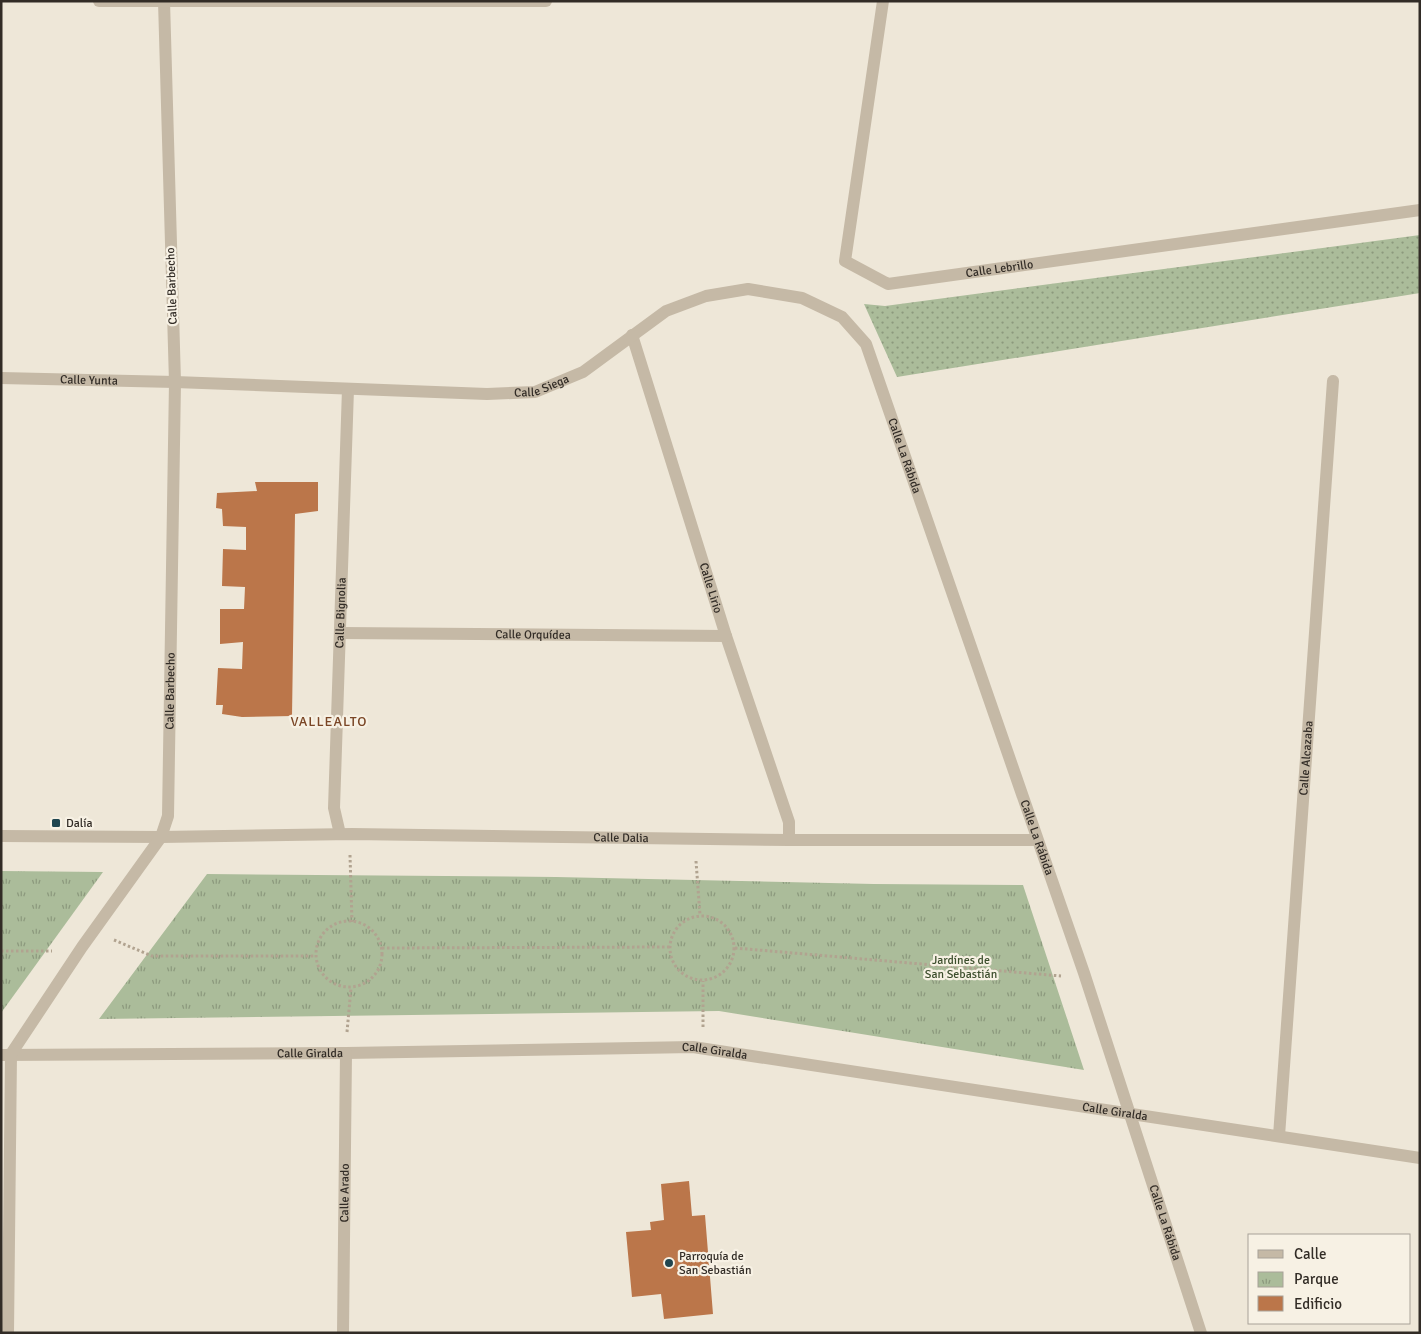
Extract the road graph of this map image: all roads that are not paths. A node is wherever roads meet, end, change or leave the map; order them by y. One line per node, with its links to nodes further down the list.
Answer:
1 (99, 1): 4 (street)
2 (546, 1): 4 (street)
3 (883, 1): 5 (street, Calle Lebrillo)
4 (164, 2): 10 (street, Calle Barbecho)
5 (1420, 210)
6 (632, 335): 7 (street, Calle Siega); 11 (street, Calle Siega); 13 (street, Calle Lirio)
7 (866, 344): 18 (street, Calle La Rábida)
8 (1, 378): 10 (street, Calle Yunta)
9 (1333, 381): 22 (street, Calle Alcazaba)
10 (175, 382): 11 (street, Calle Siega); 16 (street, Calle Barbecho)
11 (348, 389): 12 (street, Calle Bignolia)
12 (341, 633): 13 (street, Calle Orquídea); 14 (street, Calle Bignolia)
13 (726, 636): 17 (street, Calle Lirio)
14 (340, 834): 16 (street, Calle Dalia); 17 (street, Calle Dalia)
15 (1, 836): 16 (street, Calle Dalia)
16 (162, 838): 20 (street, Calle Barbecho)
17 (789, 840): 18 (street, Calle Dalia)
18 (1037, 840): 21 (street, Calle La Rábida)
19 (346, 1053): 20 (street, Calle Giralda); 21 (street, Calle Giralda); 25 (street, Calle Arado)
20 (6, 1054): 24 (street)
21 (1130, 1112): 22 (street, Calle Giralda); 26 (street, Calle La Rábida)
22 (1279, 1136): 23 (street, Calle Giralda)
23 (1420, 1158)
24 (8, 1333)
25 (343, 1333)
26 (1201, 1333)

